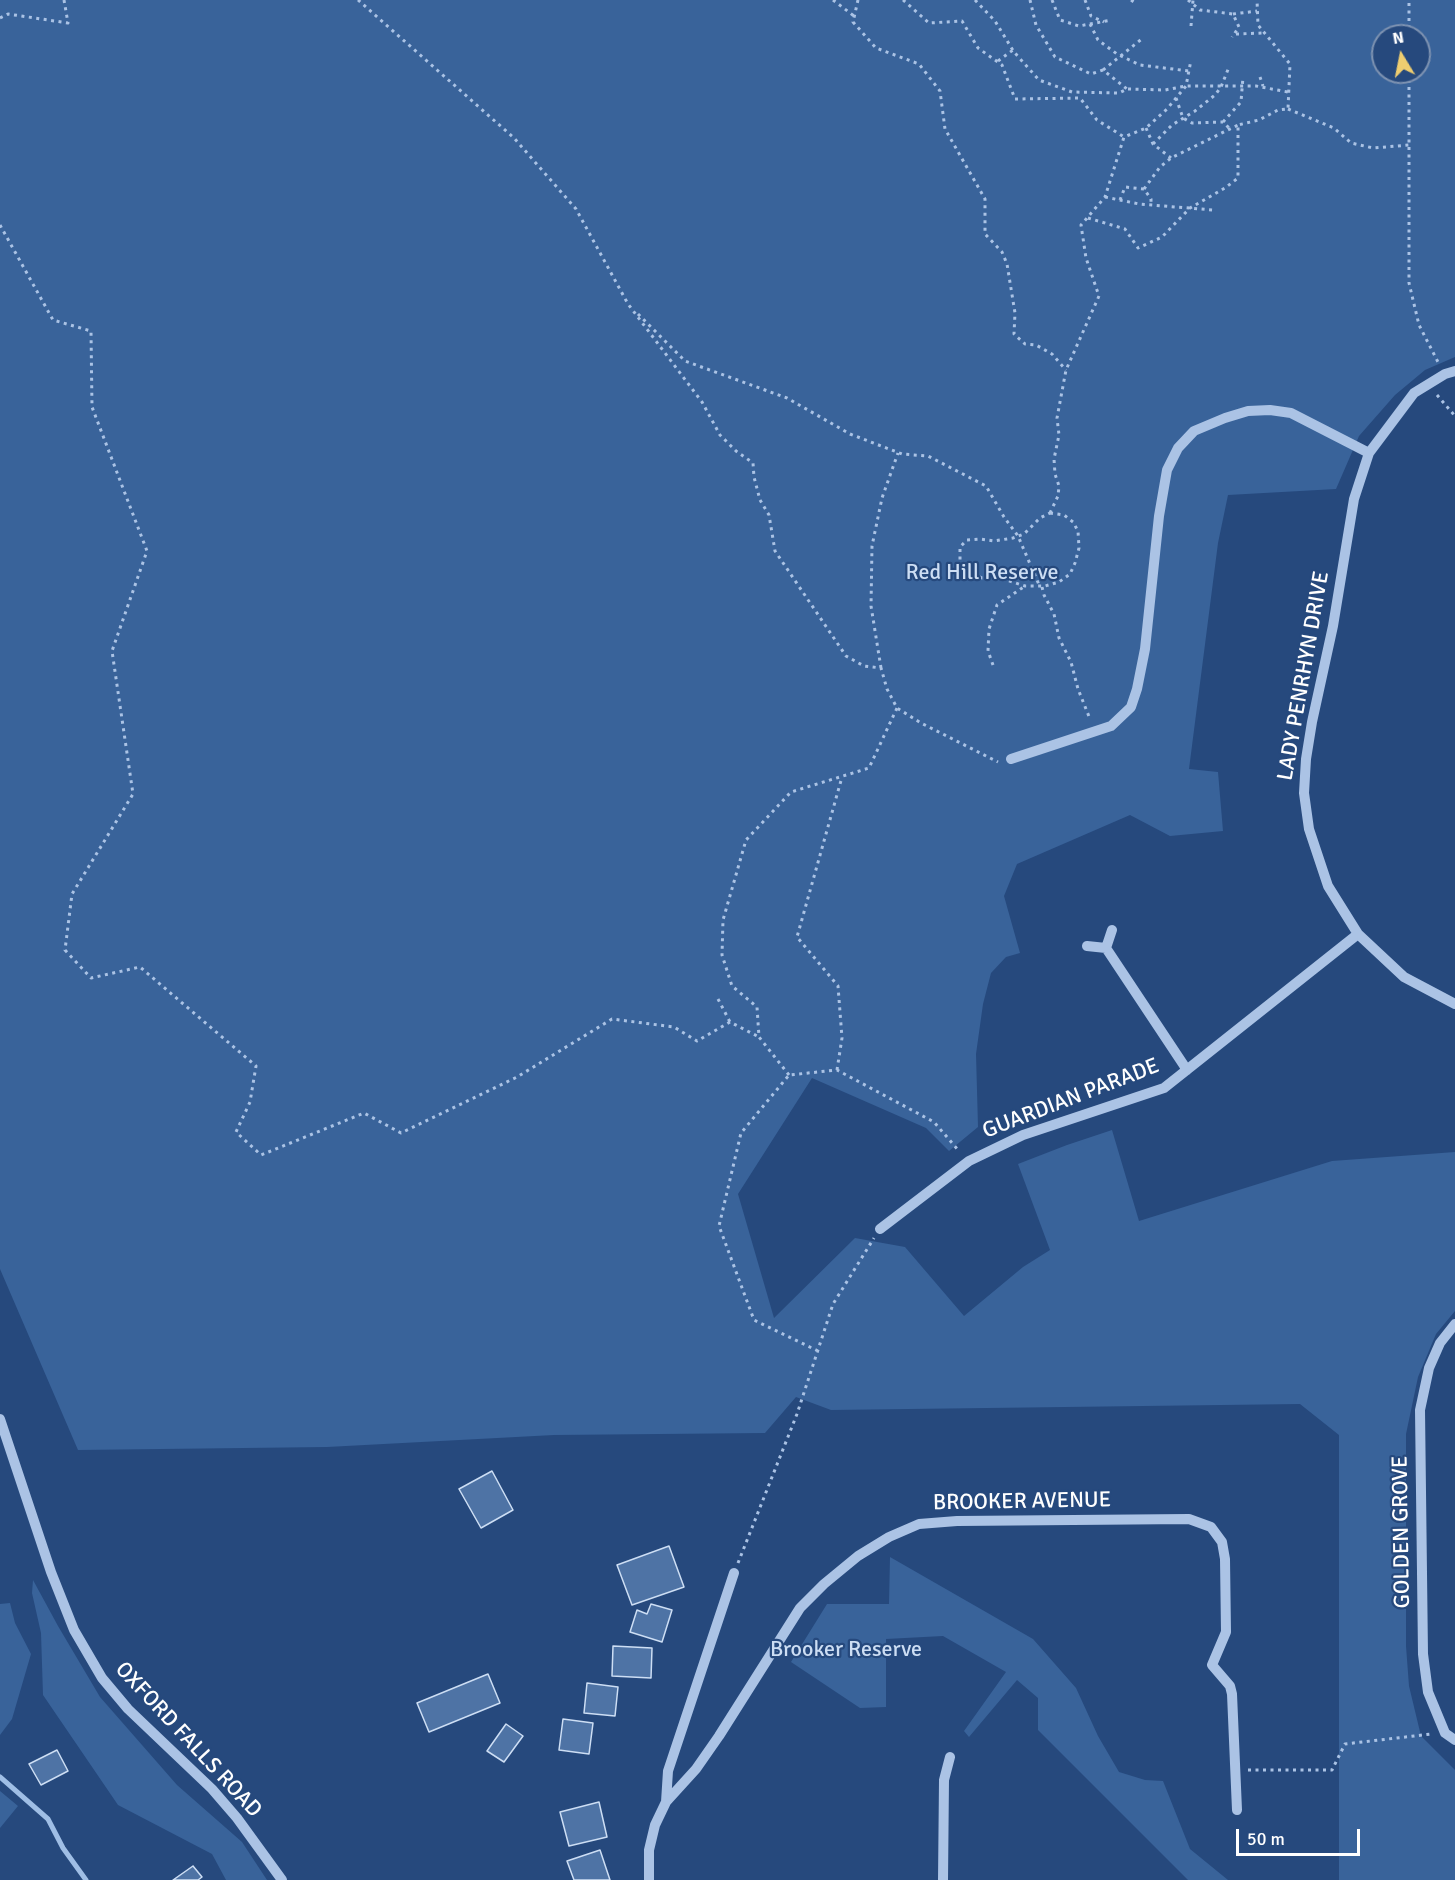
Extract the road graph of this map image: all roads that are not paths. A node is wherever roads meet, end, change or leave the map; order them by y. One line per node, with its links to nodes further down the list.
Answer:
1 (1450, 373): 2 (street, LADY PENRHYN DRIVE)
2 (1369, 453): 3 (street); 5 (street, LADY PENRHYN DRIVE)
3 (1011, 759)
4 (1112, 930): 7 (street)
5 (1358, 934): 8 (street, LADY PENRHYN DRIVE); 9 (street, GUARDIAN PARADE)
6 (1087, 946): 7 (street)
7 (1106, 948): 9 (street)
8 (1455, 1004)
9 (1187, 1070): 10 (street, GUARDIAN PARADE)
10 (880, 1229)
11 (1455, 1324): 14 (street, GOLDEN GROVE)
12 (0, 1419): 18 (street, OXFORD FALLS ROAD)
13 (734, 1573): 16 (street, BROOKER AVENUE)
14 (1455, 1740)
15 (950, 1757): 20 (street)
16 (666, 1802): 17 (street, BROOKER AVENUE); 19 (street, BROOKER AVENUE)
17 (1237, 1810)
18 (282, 1880)
19 (649, 1880)
20 (943, 1880)

